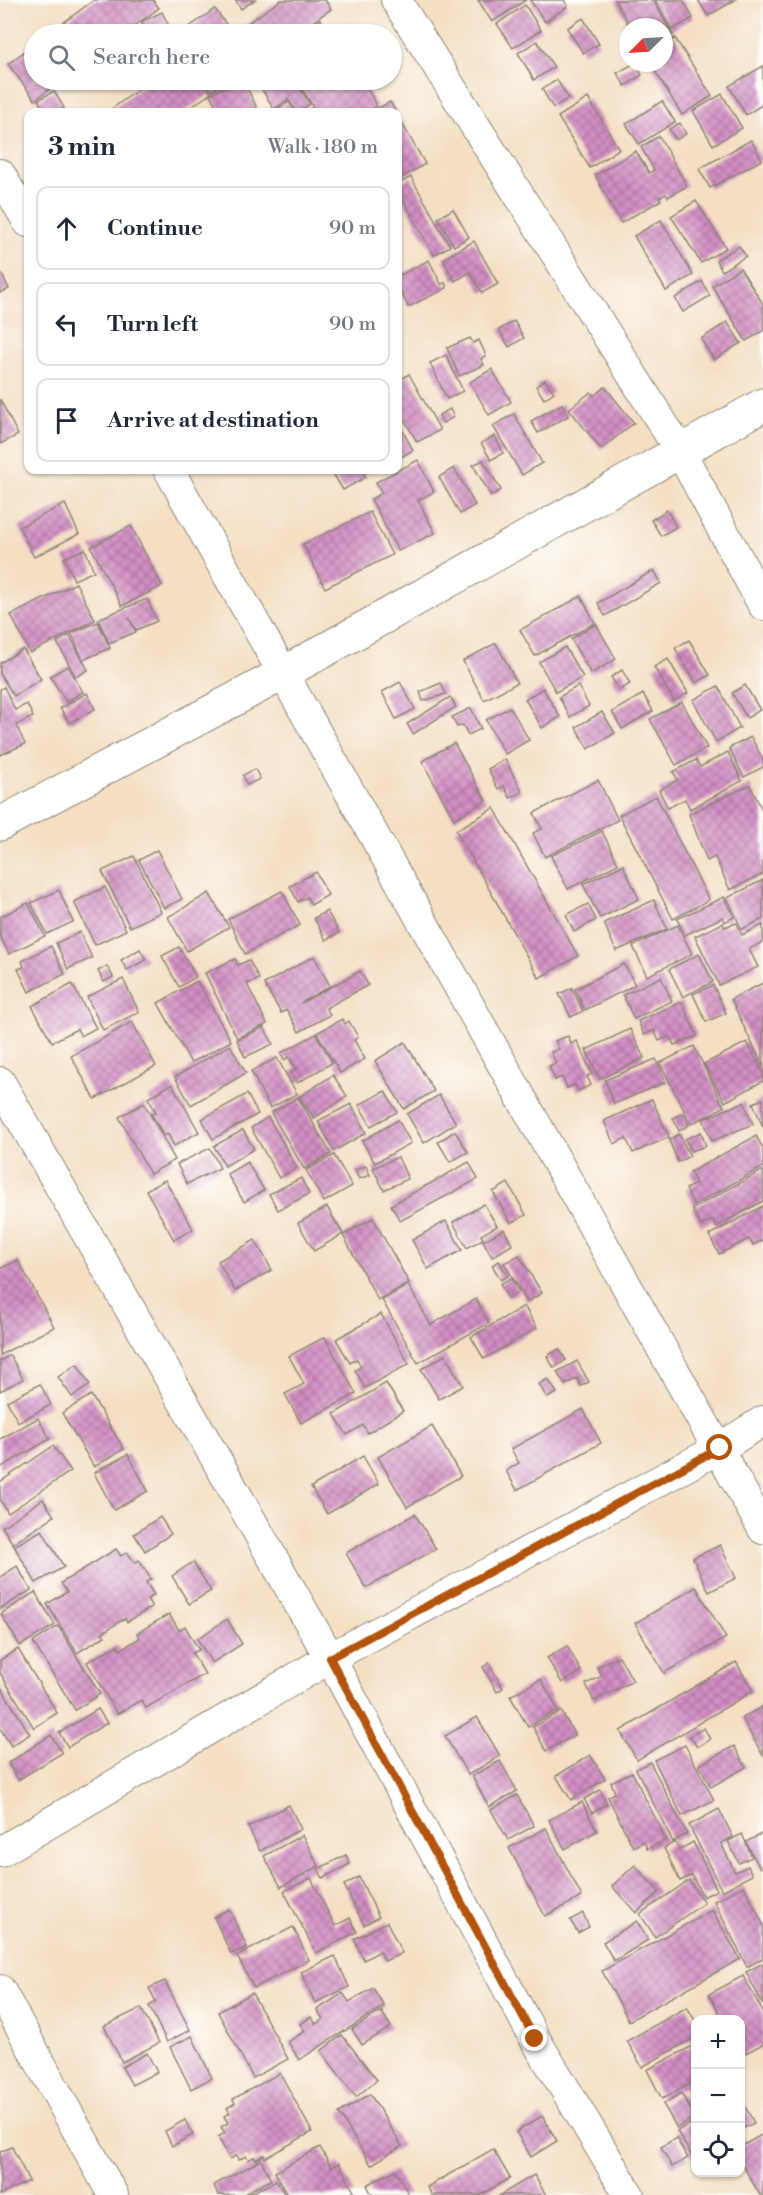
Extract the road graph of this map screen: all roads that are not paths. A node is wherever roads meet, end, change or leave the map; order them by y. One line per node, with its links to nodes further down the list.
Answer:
1 (396, 0): 5 (street)
2 (0, 174): 3 (street)
3 (24, 215)
4 (763, 405): 5 (main road)
5 (680, 452): 7 (street); 8 (main road)
6 (171, 474): 8 (street)
7 (763, 605)
8 (282, 674): 9 (main road); 12 (street)
9 (0, 824)
10 (0, 1082): 14 (street)
11 (763, 1421): 12 (street)
12 (720, 1448): 13 (street); 14 (street)
13 (763, 1529)
14 (330, 1658): 15 (street); 18 (street)
15 (0, 1852)
16 (0, 1990): 17 (street)
17 (113, 2195)
18 (629, 2195)

